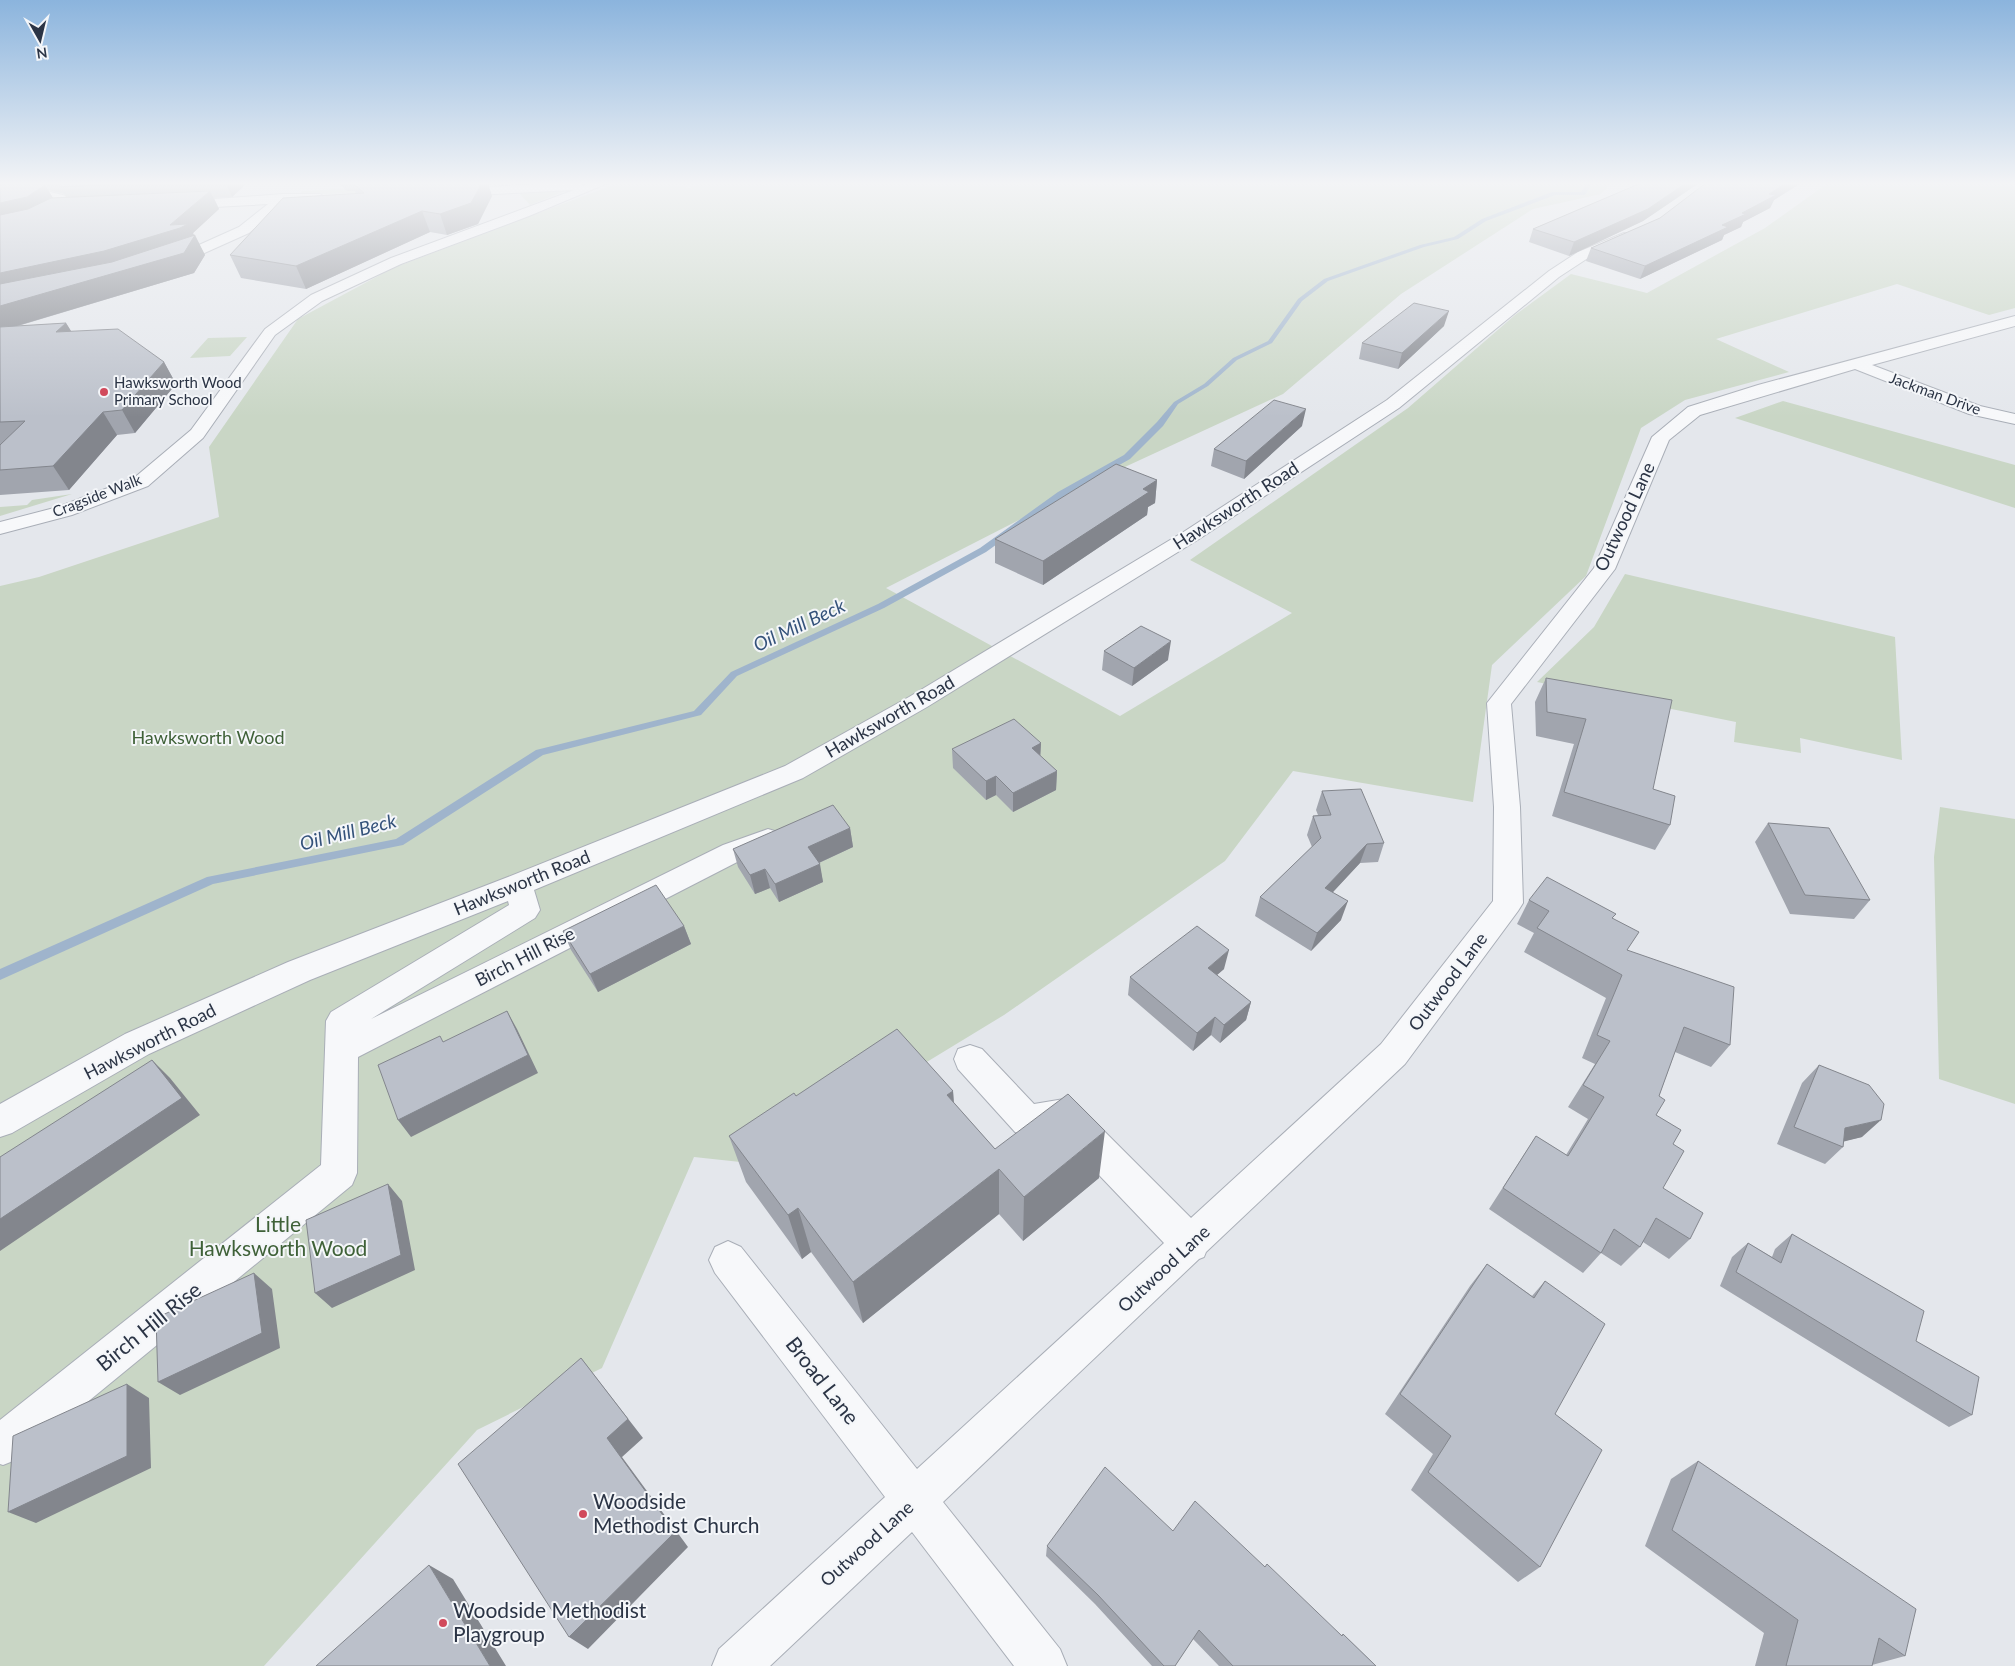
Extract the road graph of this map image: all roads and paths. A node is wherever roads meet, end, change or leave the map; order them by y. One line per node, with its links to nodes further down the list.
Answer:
1 (167, 261): 4 (street)
2 (398, 261): 8 (street, Cragside Walk)
3 (1574, 261): 10 (street, Hawksworth Road)
4 (153, 265)
5 (2015, 321): 6 (street, Outwood Lane)
6 (1856, 364): 7 (street, Jackman Drive); 14 (street, Outwood Lane)
7 (2015, 419)
8 (0, 528)
9 (795, 829): 11 (street, Birch Hill Rise)
10 (518, 885): 11 (street, Birch Hill Rise); 13 (street, Hawksworth Road)
11 (341, 1050): 16 (street, Birch Hill Rise)
12 (970, 1059): 14 (street)
13 (0, 1122)
14 (1191, 1244): 17 (street, Outwood Lane)
15 (728, 1260): 17 (street, Broad Lane)
16 (3, 1444)
17 (915, 1501): 18 (street, Outwood Lane); 19 (street, Broad Lane)
18 (736, 1666)
19 (1043, 1666)

